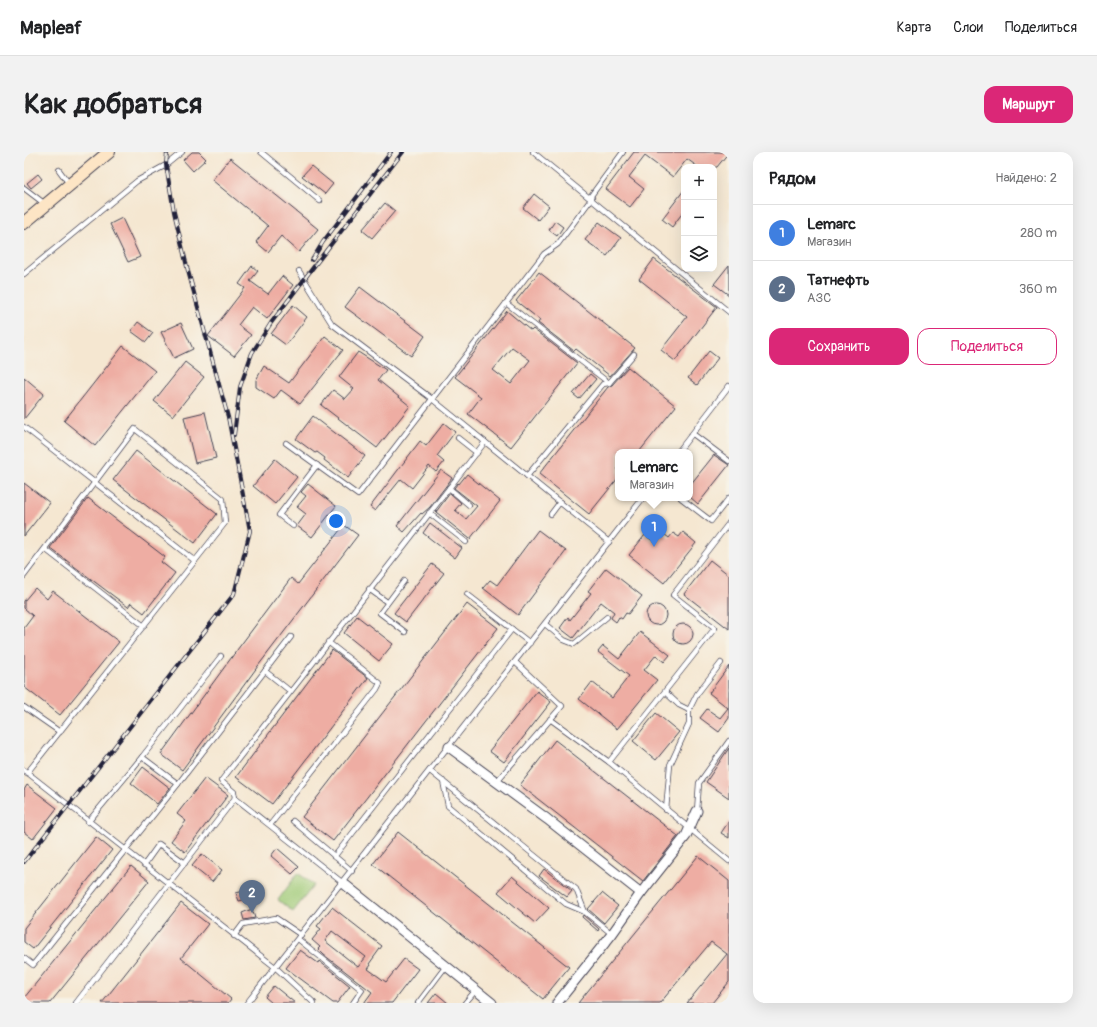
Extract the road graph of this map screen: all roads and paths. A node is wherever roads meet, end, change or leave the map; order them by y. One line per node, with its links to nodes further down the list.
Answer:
1 (109, 152): 8 (main road)
2 (182, 152): 15 (lane)
3 (261, 152): 11 (lane)
4 (533, 152): 6 (lane)
5 (623, 152): 10 (lane)
6 (540, 154): 10 (lane)
7 (59, 170): 8 (lane)
8 (70, 185): 12 (main road)
9 (24, 188): 12 (lane)
10 (591, 197): 16 (lane); 17 (lane)
11 (320, 201)
12 (46, 205): 13 (main road)
13 (24, 223)
14 (299, 271): 21 (lane)
15 (24, 274)
16 (506, 303): 19 (lane); 21 (lane)
17 (729, 312)
18 (634, 354): 19 (lane)
19 (609, 382): 31 (lane)
20 (729, 386): 23 (lane)
21 (432, 399): 25 (lane); 30 (lane)
22 (24, 427): 32 (lane)
23 (693, 434): 27 (lane); 29 (lane)
24 (458, 438): 28 (lane)
25 (485, 442): 28 (lane); 31 (lane)
26 (286, 443): 30 (lane)
27 (680, 449)
28 (477, 453): 33 (lane)
29 (729, 461)
30 (317, 465): 42 (lane)
31 (527, 476): 37 (lane)
32 (94, 484): 45 (lane); 46 (lane); 46 (lane)
33 (450, 488): 38 (lane); 39 (lane)
34 (729, 498): 36 (lane)
35 (641, 501): 44 (lane)
36 (685, 501)
37 (560, 502): 40 (lane); 44 (lane)
38 (469, 505)
39 (429, 513): 43 (lane); 49 (lane)
40 (551, 514)
41 (729, 523): 65 (lane)
42 (293, 526)
43 (466, 542)
44 (609, 542): 53 (lane)
45 (45, 549): 47 (lane); 54 (lane)
46 (195, 561): 54 (lane)
47 (24, 576)
48 (404, 581): 51 (lane)
49 (369, 589): 51 (lane); 58 (lane)
50 (467, 594): 55 (lane)
51 (387, 602): 56 (lane)
52 (607, 617): 53 (lane)
53 (545, 624): 59 (lane)
54 (144, 626): 69 (lane)
55 (512, 628): 59 (lane); 87 (lane)
56 (405, 632)
57 (291, 637): 63 (lane)
58 (328, 642): 64 (lane); 84 (lane)
59 (530, 643): 61 (lane)
60 (221, 656): 72 (lane)
61 (515, 662): 68 (lane); 71 (lane)
62 (721, 663): 67 (lane)
63 (265, 671): 64 (lane); 78 (lane)
64 (290, 691): 79 (lane)
65 (665, 692): 67 (lane); 73 (lane)
66 (24, 707): 69 (lane)
67 (689, 710): 80 (lane)
68 (550, 719): 73 (lane); 77 (lane)
69 (60, 732): 74 (lane)
70 (729, 740): 81 (lane)
71 (449, 747): 75 (lane); 77 (street)
72 (142, 757): 78 (lane); 83 (lane)
73 (609, 762): 80 (lane)
74 (26, 771): 83 (lane)
75 (430, 771): 76 (lane); 91 (lane)
76 (443, 781): 95 (lane); 95 (lane)
77 (496, 782): 94 (street)
78 (178, 784): 86 (lane)
79 (235, 798): 84 (lane); 89 (lane)
80 (666, 810): 85 (lane)
81 (697, 811): 85 (street)
82 (293, 821): 87 (lane)
83 (88, 822): 86 (lane)
84 (270, 825): 92 (lane)
85 (689, 829): 88 (lane); 94 (street)
86 (125, 850): 90 (lane); 99 (lane)
87 (334, 857): 91 (lane)
88 (729, 861)
89 (185, 863): 90 (lane); 93 (lane)
90 (144, 866): 93 (lane)
91 (352, 871): 92 (lane)
92 (343, 883): 98 (lane); 100 (street)
93 (168, 885): 97 (lane); 104 (lane)
94 (641, 893): 96 (street)
95 (586, 912): 96 (lane)
96 (612, 934): 111 (street)
97 (234, 936): 98 (lane); 101 (lane)
98 (299, 937): 101 (lane); 107 (lane)
99 (24, 958)
100 (446, 966): 102 (street); 108 (lane)
101 (275, 967): 105 (lane); 106 (lane)
102 (476, 990): 109 (lane); 110 (street)
103 (729, 1000): 112 (lane)
104 (76, 1003)
105 (247, 1003)
106 (314, 1003)
107 (352, 1003)
108 (418, 1003)
109 (465, 1003)
110 (492, 1003)
111 (557, 1003)
112 (727, 1003)

